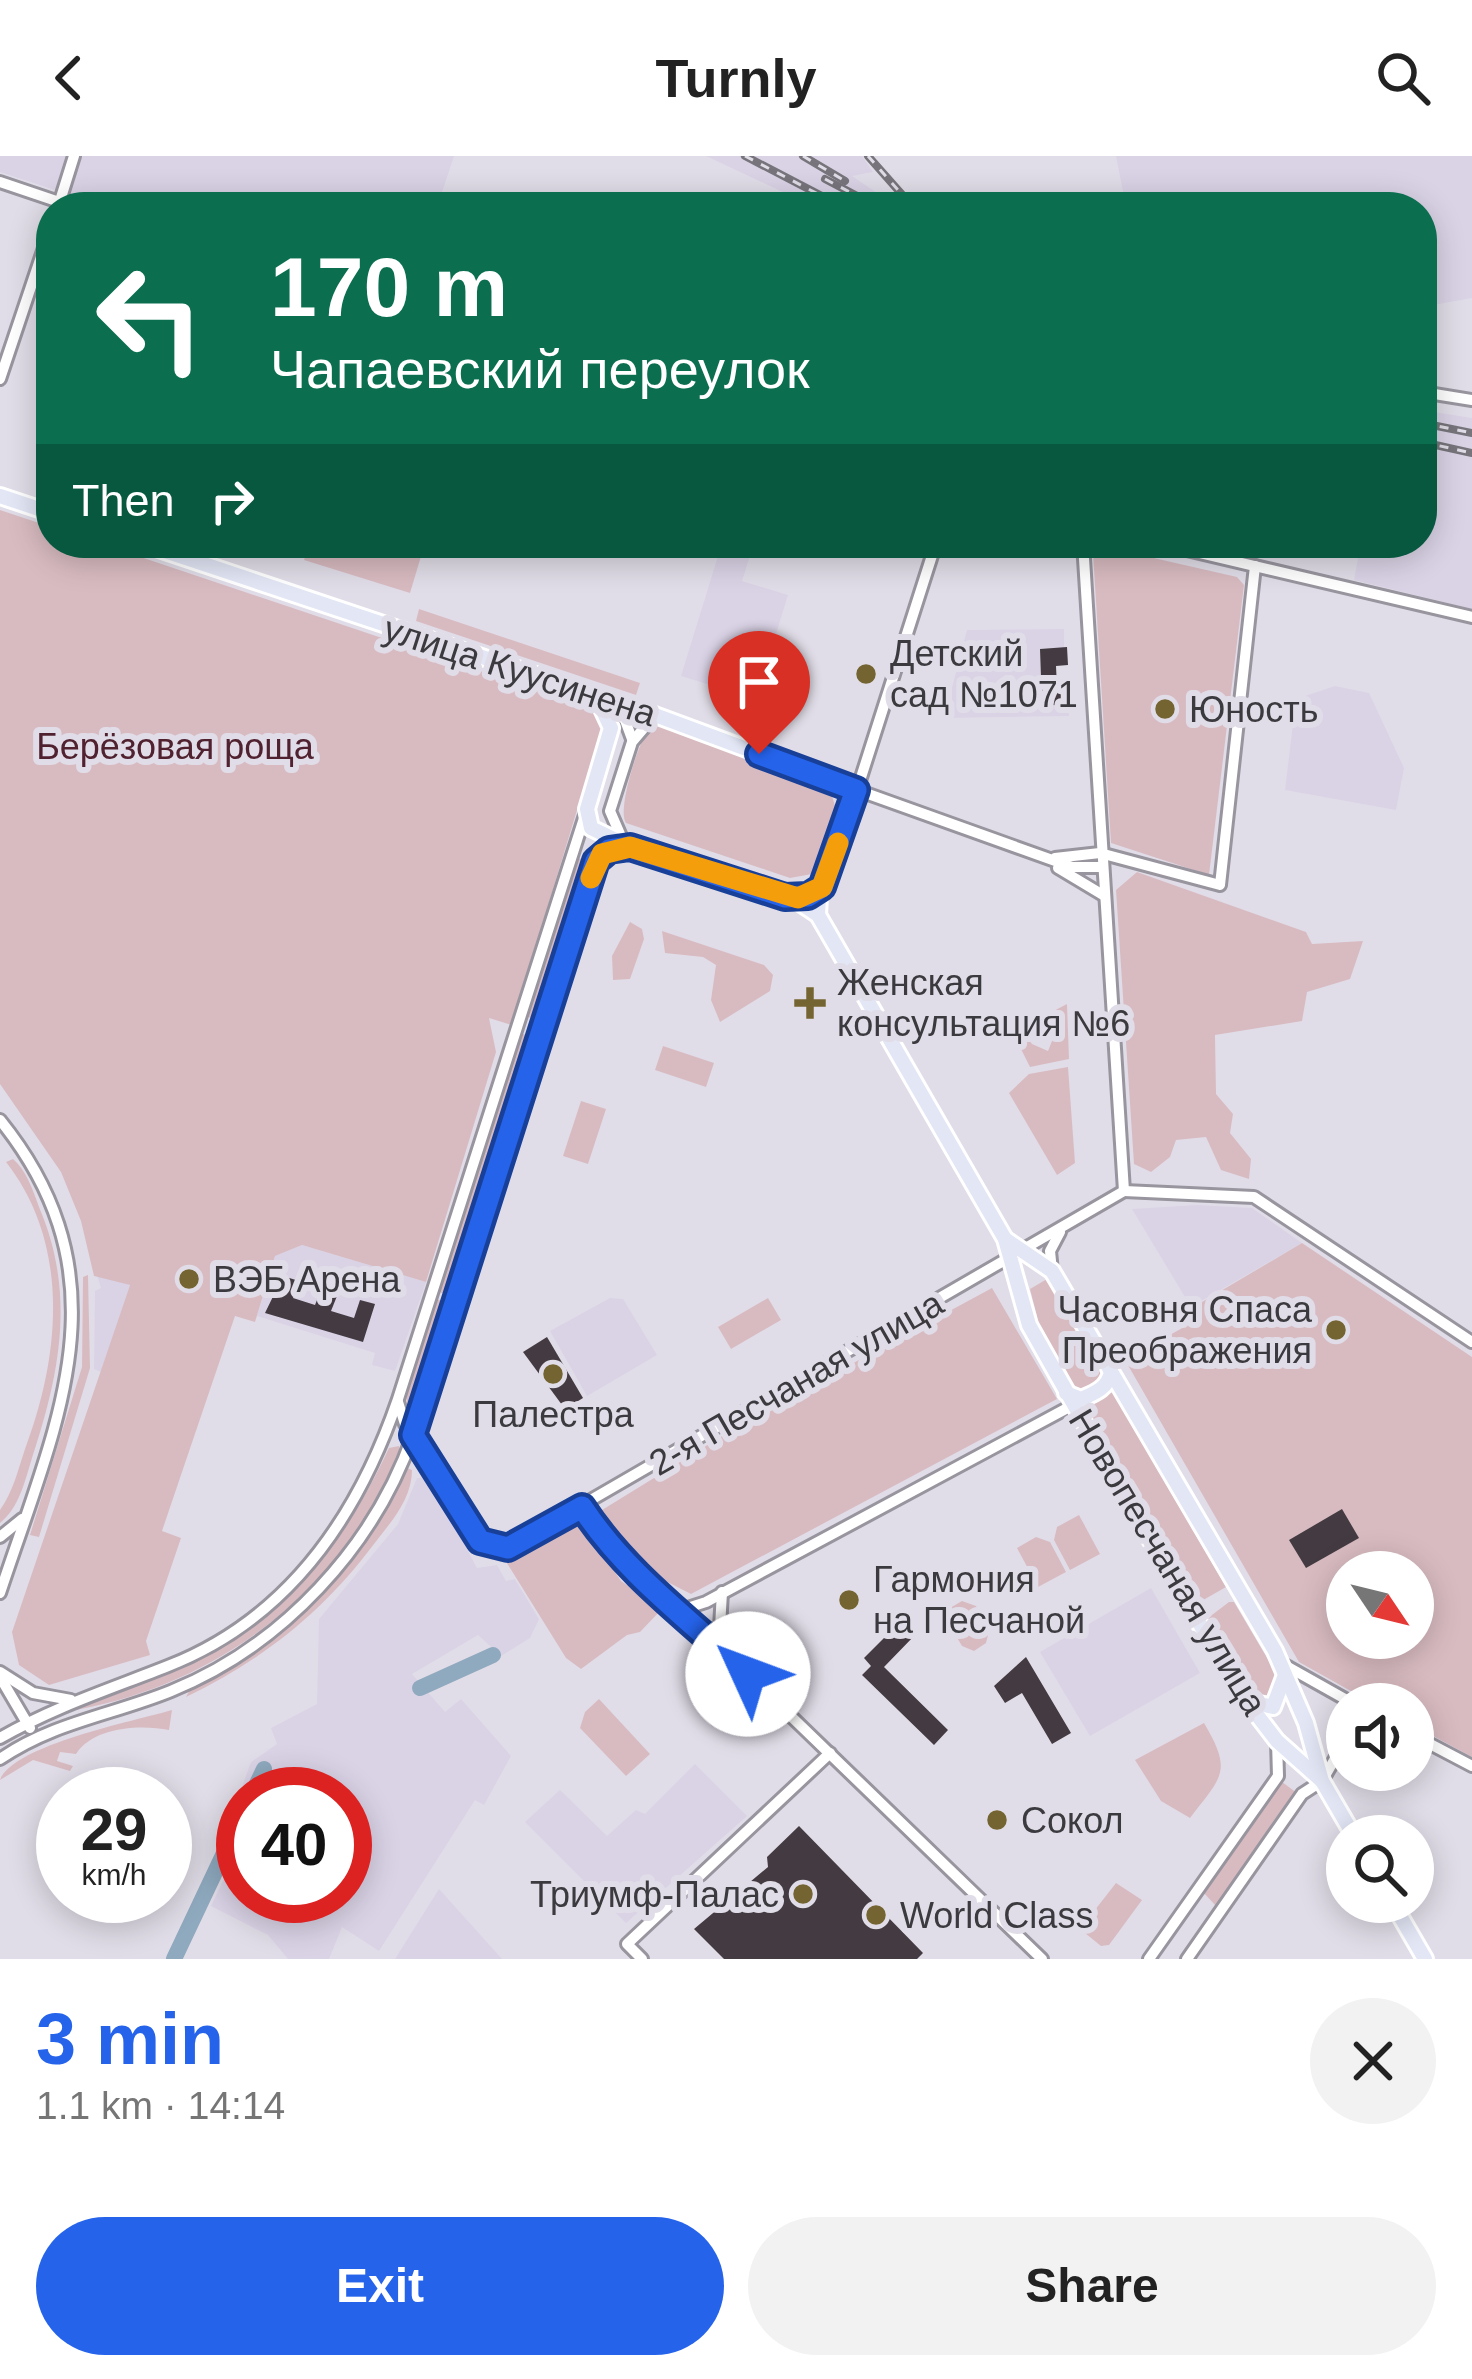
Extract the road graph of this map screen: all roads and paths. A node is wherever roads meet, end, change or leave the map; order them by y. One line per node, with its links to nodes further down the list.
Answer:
1 (74, 156): 3 (street)
2 (0, 182): 4 (street)
3 (63, 192)
4 (36, 196)
5 (36, 272): 6 (street)
6 (0, 380)
7 (1437, 394): 8 (street)
8 (1472, 400)
9 (0, 496): 10 (main road)
10 (36, 508)
11 (186, 558): 17 (main road, улица Куусинена)
12 (931, 558): 22 (street)
13 (1084, 558): 25 (street)
14 (1221, 558): 15 (street)
15 (1255, 566): 16 (street); 25 (street)
16 (1472, 617)
17 (596, 696): 18 (main road, улица Куусинена); 19 (street); 20 (main road)
18 (655, 715): 19 (main road); 21 (street); 22 (main road, улица Куусинена)
19 (625, 720): 20 (main road); 21 (street)
20 (611, 736): 23 (main road)
21 (632, 742): 24 (street)
22 (856, 790): 26 (street, улица Куусинена); 28 (main road)
23 (587, 809): 24 (main road); 39 (street)
24 (630, 847): 29 (main road); 41 (street)
25 (1100, 853): 26 (street); 27 (street)
26 (1046, 859): 27 (street, улица Куусинена); 30 (street)
27 (1102, 867): 30 (street)
28 (822, 887): 29 (main road); 31 (main road)
29 (785, 897): 31 (main road)
30 (1105, 899): 33 (street)
31 (818, 915): 35 (main road)
32 (0, 1120): 46 (street)
33 (1124, 1191): 34 (street, 2-я Песчаная улица); 37 (street)
34 (1062, 1230): 35 (street, 2-я Песчаная улица); 36 (street)
35 (1016, 1256): 36 (main road); 40 (main road, Новопесчаная улица); 45 (street, 2-я Песчаная улица)
36 (1052, 1271): 38 (main road, Новопесчаная улица)
37 (1472, 1342)
38 (1111, 1372): 40 (main road); 52 (main road, Новопесчаная улица)
39 (398, 1399): 41 (street); 42 (street)
40 (1069, 1399): 48 (street); 55 (main road, Новопесчаная улица)
41 (409, 1430): 42 (street); 43 (street); 44 (street)
42 (382, 1447): 56 (street)
43 (434, 1465): 44 (street); 45 (street, 2-я Песчаная улица)
44 (399, 1472): 58 (street)
45 (582, 1507): 50 (street)
46 (27, 1511): 47 (street); 49 (street)
47 (0, 1538)
48 (722, 1592): 50 (street); 51 (street)
49 (0, 1593)
50 (681, 1610): 51 (street)
51 (720, 1648): 62 (street)
52 (1283, 1669): 54 (street); 55 (main road); 66 (main road, Новопесчаная улица)
53 (0, 1674): 56 (street); 57 (street)
54 (1326, 1690)
55 (1244, 1698): 60 (main road, Новопесчаная улица)
56 (71, 1700): 57 (street)
57 (27, 1723): 58 (street); 59 (street)
58 (35, 1736): 63 (street)
59 (0, 1738)
60 (1276, 1741): 66 (main road, Новопесчаная улица); 68 (street)
61 (1434, 1746): 64 (street)
62 (830, 1753): 71 (street); 72 (street)
63 (0, 1759)
64 (1472, 1766)
65 (1326, 1774): 66 (street)
66 (1322, 1781): 67 (main road, Новопесчаная улица); 69 (street)
67 (1342, 1815)
68 (1192, 1898): 69 (street); 73 (street)
69 (1217, 1916): 74 (street)
70 (1404, 1923): 75 (main road)
71 (642, 1959)
72 (1042, 1959)
73 (1149, 1959)
74 (1187, 1959)
75 (1425, 1959)

